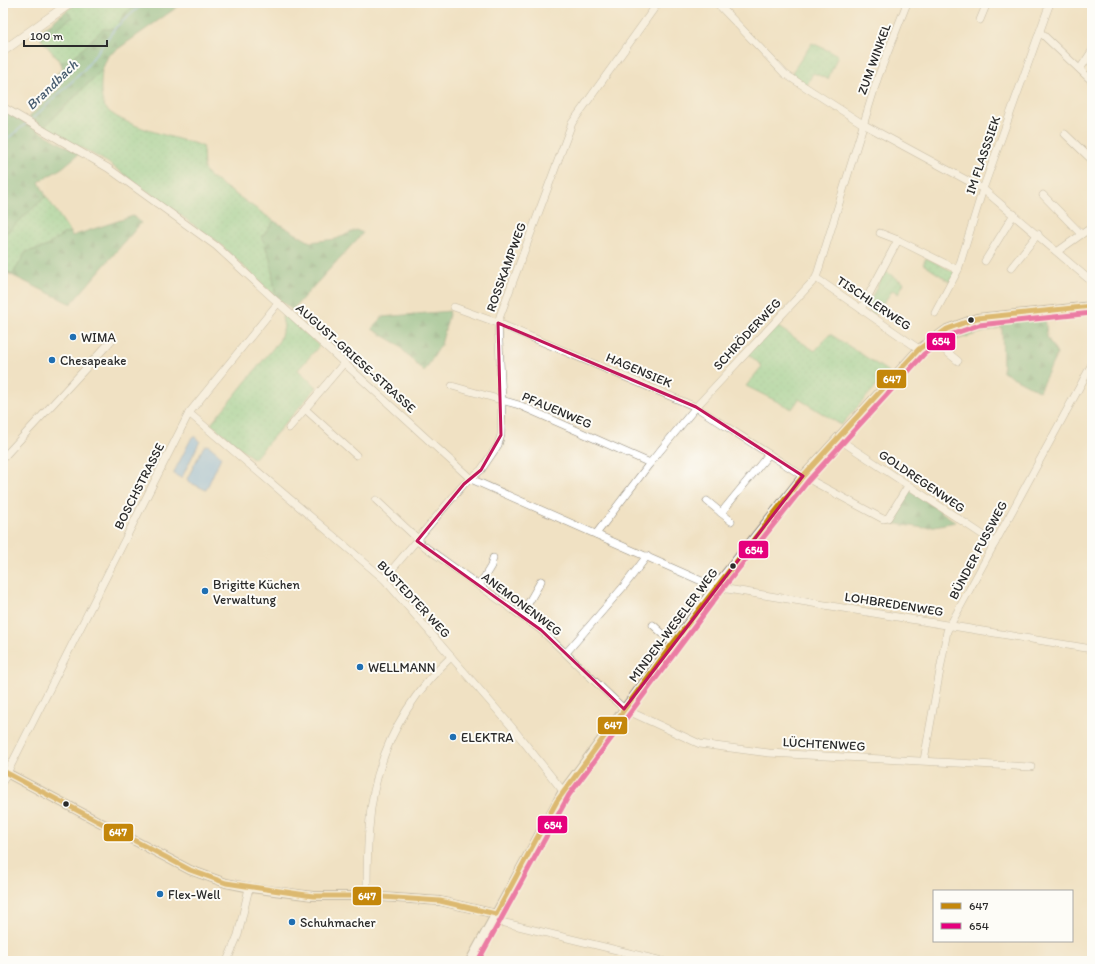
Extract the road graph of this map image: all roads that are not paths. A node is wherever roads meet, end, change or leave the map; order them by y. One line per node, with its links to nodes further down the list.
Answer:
1 (70, 3): 10 (main road)
2 (658, 3): 38 (street, ROSSKAMPWEG)
3 (717, 3): 14 (street)
4 (907, 3): 14 (street, ZUM WINKEL)
5 (987, 3): 7 (street)
6 (1050, 3): 8 (street, IM FLASSSIEK)
7 (980, 20)
8 (1040, 32): 11 (street); 17 (street, IM FLASSSIEK)
9 (1092, 50): 11 (street)
10 (3, 51)
11 (1080, 69): 12 (street)
12 (1092, 81)
13 (3, 107): 31 (street, AUGUST-GRIESE-STRASSE)
14 (864, 124): 17 (street); 29 (street, SCHRÖDERWEG)
15 (1065, 134): 16 (street)
16 (1092, 160)
17 (983, 189): 19 (street); 28 (street, IM FLASSSIEK)
18 (1042, 195): 23 (street)
19 (1014, 214): 22 (street); 26 (street)
20 (1092, 227): 23 (street)
21 (880, 233): 24 (street)
22 (1038, 234): 25 (street); 27 (street)
23 (1081, 234): 25 (street)
24 (898, 240): 28 (street); 34 (street)
25 (1058, 251): 30 (street)
26 (985, 261)
27 (1011, 268)
28 (958, 270): 37 (street, IM FLASSSIEK)
29 (816, 278): 34 (street, TISCHLERWEG); 47 (street, SCHRÖDERWEG)
30 (1092, 282)
31 (278, 303): 43 (street, AUGUST-GRIESE-STRASSE); 49 (street, BOSCHSTRASSE)
32 (1092, 306): 36 (street, MINDEN-WESELER WEG)
33 (454, 307): 38 (street, HAGENSIEK)
34 (861, 309): 41 (street, TISCHLERWEG)
35 (1092, 310): 36 (street, MINDEN-WESELER WEG)
36 (1054, 311): 39 (street, MINDEN-WESELER WEG)
37 (935, 313)
38 (498, 323): 46 (street, ROSSKAMPWEG); 47 (street, HAGENSIEK)
39 (931, 339): 41 (street, MINDEN-WESELER WEG); 42 (street)
40 (112, 341): 54 (street)
41 (919, 348): 51 (street, MINDEN-WESELER WEG)
42 (958, 361)
43 (344, 363): 48 (street); 57 (street, AUGUST-GRIESE-STRASSE)
44 (1092, 364): 65 (street, BÜNDER FUSSWEG)
45 (452, 386): 46 (street, PFAUENWEG)
46 (502, 400): 55 (street, PFAUENWEG); 57 (street, ROSSKAMPWEG)
47 (696, 407): 52 (street, HAGENSIEK); 55 (street, SCHRÖDERWEG)
48 (305, 409): 50 (street); 53 (street)
49 (189, 413): 68 (street, BUSTEDTER WEG); 82 (street, BOSCHSTRASSE)
50 (289, 428)
51 (837, 438): 56 (street, MINDEN-WESELER WEG); 58 (street, GOLDREGENWEG)
52 (769, 454): 56 (street, HAGENSIEK); 61 (street)
53 (356, 455)
54 (3, 458)
55 (650, 464): 63 (street, SCHRÖDERWEG)
56 (803, 476): 58 (street, HAGENSIEK); 71 (street, MINDEN-WESELER WEG)
57 (471, 479): 63 (street, AUGUST-GRIESE-STRASSE); 64 (street, ROSSKAMPWEG)
58 (908, 486): 65 (street, GOLDREGENWEG)
59 (376, 500): 64 (street, ANEMONENWEG)
60 (707, 501): 61 (street)
61 (721, 513): 62 (street)
62 (731, 521)
63 (596, 534): 66 (street, AUGUST-GRIESE-STRASSE)
64 (418, 541): 68 (street, ROSSKAMPWEG); 70 (street, ANEMONENWEG)
65 (994, 543): 74 (street, BÜNDER FUSSWEG)
66 (646, 556): 71 (street, AUGUST-GRIESE-STRASSE); 77 (street)
67 (493, 558): 70 (street)
68 (384, 579): 78 (street, BUSTEDTER WEG)
69 (541, 581): 72 (street)
70 (479, 586): 72 (street, ANEMONENWEG)
71 (715, 588): 74 (street, LOHBREDENWEG); 75 (street, MINDEN-WESELER WEG)
72 (521, 616): 77 (street, ANEMONENWEG)
73 (654, 625): 75 (street)
74 (951, 626): 76 (street, LOHBREDENWEG); 80 (street, BÜNDER FUSSWEG)
75 (673, 643): 79 (street, MINDEN-WESELER WEG)
76 (1092, 649)
77 (566, 653): 79 (street, ANEMONENWEG)
78 (451, 657): 84 (street, BUSTEDTER WEG); 86 (street)
79 (624, 709): 80 (street, LÜCHTENWEG); 84 (street, MINDEN-WESELER WEG)
80 (924, 760): 81 (street, LÜCHTENWEG)
81 (1031, 768)
82 (5, 772): 83 (street, BOSCHSTRASSE); 85 (street)
83 (3, 781)
84 (563, 791): 87 (street, MINDEN-WESELER WEG)
85 (249, 888): 86 (street); 88 (street)
86 (367, 896): 87 (street)
87 (494, 917): 89 (street, MINDEN-WESELER WEG); 90 (street)
88 (227, 961)
89 (470, 961)
90 (662, 961)

